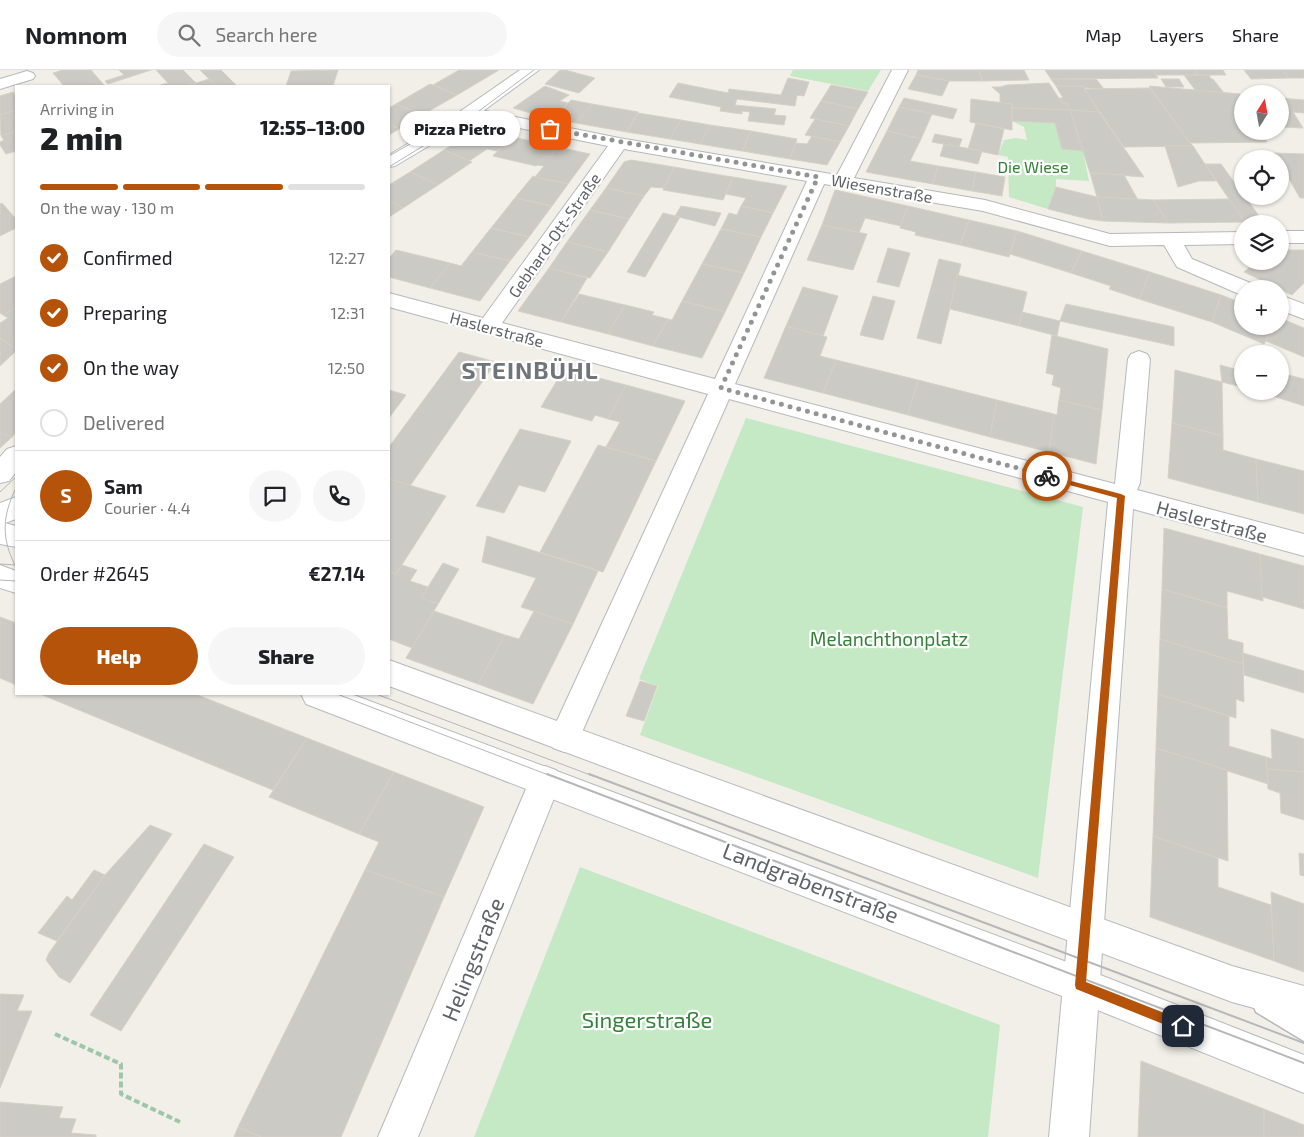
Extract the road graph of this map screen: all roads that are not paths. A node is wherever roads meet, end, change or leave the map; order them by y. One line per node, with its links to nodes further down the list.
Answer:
1 (531, 70): 5 (street)
2 (900, 70): 9 (street)
3 (28, 77): 4 (street)
4 (0, 84)
5 (470, 113): 6 (street, Wiesenstraße); 7 (street)
6 (619, 143): 8 (street, Wiesenstraße); 18 (street, Gebhard-Ott-Straße)
7 (390, 161)
8 (818, 177): 9 (street, Wiesenstraße); 20 (street)
9 (843, 182): 13 (street, Wiesenstraße)
10 (1304, 237): 12 (street)
11 (1234, 238): 13 (street, Wiesenstraße)
12 (1289, 238)
13 (1171, 240): 14 (street)
14 (1234, 284)
15 (390, 300): 18 (street, Haslerstraße)
16 (1289, 306): 17 (street)
17 (1304, 312)
18 (488, 326): 20 (street, Haslerstraße)
19 (1139, 358): 23 (street)
20 (721, 388): 23 (street); 33 (street)
21 (15, 456): 22 (street)
22 (0, 474)
23 (1121, 496): 28 (street, Haslerstraße); 35 (street)
24 (15, 508): 25 (street)
25 (0, 515)
26 (0, 533): 27 (street)
27 (15, 536)
28 (1304, 545)
29 (0, 576): 30 (street)
30 (15, 582)
31 (390, 673): 33 (street)
32 (319, 695): 34 (street, Landgrabenstraße)
33 (564, 738): 35 (street)
34 (545, 780): 37 (street, Landgrabenstraße); 41 (street, Helingstraße)
35 (1085, 931): 36 (street); 37 (street)
36 (1232, 984): 38 (street); 39 (lane)
37 (1080, 985): 40 (street, Landgrabenstraße); 42 (street)
38 (1304, 1004)
39 (1304, 1030)
40 (1304, 1074)
41 (398, 1137)
42 (1070, 1137)

